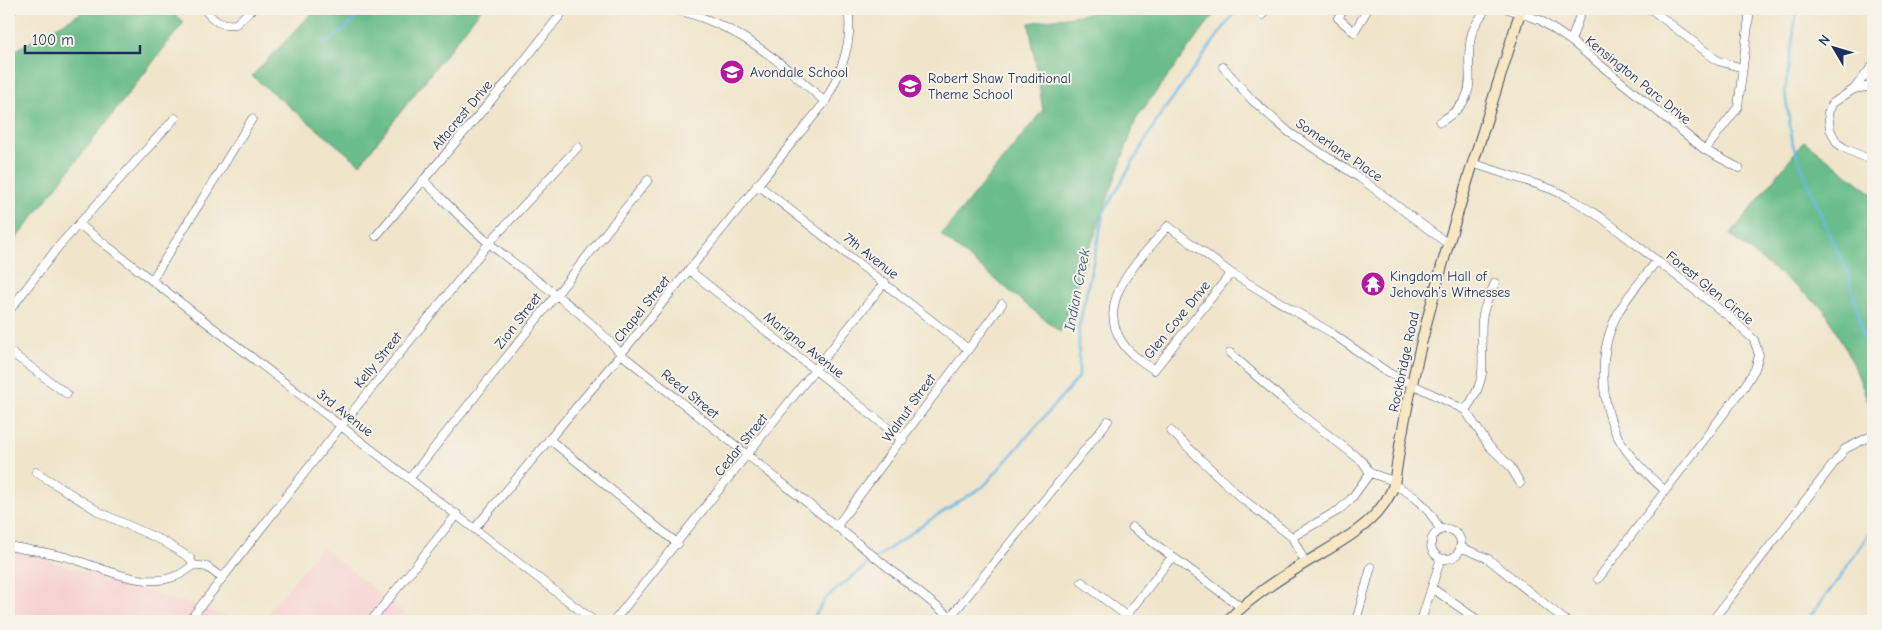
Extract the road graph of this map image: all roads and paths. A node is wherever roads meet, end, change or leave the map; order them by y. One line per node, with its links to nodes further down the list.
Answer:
1 (13, 9): 15 (street)
2 (204, 9): 3 (street)
3 (252, 9)
4 (565, 9): 31 (street, Altacrest Drive)
5 (673, 9): 22 (street)
6 (848, 9): 22 (street, Chapel Street)
7 (1344, 9): 8 (street)
8 (1368, 9)
9 (1486, 9): 25 (street)
10 (1508, 9): 14 (street, Kensington Parc Drive)
11 (1582, 9): 16 (street)
12 (1651, 9): 19 (street)
13 (1750, 9): 19 (street)
14 (1520, 11): 16 (street, Kensington Parc Drive); 29 (street, Rockbridge Road)
15 (9, 15)
16 (1570, 41): 27 (street, Kensington Parc Drive)
17 (1873, 65): 21 (street)
18 (1223, 68): 37 (street, Somerlane Place)
19 (1743, 68): 27 (street)
20 (1873, 86): 21 (street)
21 (1854, 89): 28 (street)
22 (825, 102): 33 (street, Chapel Street)
23 (175, 118): 34 (street)
24 (252, 119): 41 (street)
25 (1440, 122)
26 (578, 147): 36 (street, Kelly Street)
27 (1704, 150): 30 (street, Kensington Parc Drive)
28 (1873, 161)
29 (1472, 163): 37 (street, Rockbridge Road); 38 (street, Forest Glen Circle)
30 (1740, 168)
31 (423, 180): 35 (street, Altacrest Drive); 36 (street, Reed Street)
32 (648, 180): 44 (street, Zion Street)
33 (757, 184): 39 (street, Chapel Street); 42 (street, 7th Avenue)
34 (80, 224): 41 (street, 3rd Avenue); 46 (street)
35 (376, 236)
36 (489, 243): 44 (street, Reed Street); 56 (street, Kelly Street)
37 (1448, 244): 52 (street, Rockbridge Road)
38 (1657, 260): 67 (street); 67 (street, Forest Glen Circle)
39 (689, 270): 50 (street, Chapel Street); 51 (street, Marigna Avenue)
40 (1231, 273): 40 (street, Glen Cove Drive); 52 (street, Glen Cove Drive)
41 (152, 280): 56 (street, 3rd Avenue)
42 (884, 282): 47 (street, 7th Avenue); 51 (street, Cedar Street)
43 (1495, 284): 54 (street)
44 (555, 294): 50 (street, Reed Street); 64 (street, Zion Street)
45 (1002, 304): 47 (street, Walnut Street)
46 (9, 311)
47 (968, 349): 60 (street, Walnut Street)
48 (9, 351): 53 (street)
49 (1230, 353): 63 (street)
50 (621, 354): 59 (street, Chapel Street); 61 (street, Reed Street)
51 (816, 371): 60 (street, Marigna Avenue); 61 (street, Cedar Street)
52 (1412, 383): 54 (street, Glen Cove Drive); 65 (street, Rockbridge Road)
53 (67, 394)
54 (1466, 410): 66 (street)
55 (1108, 421): 88 (street)
56 (341, 426): 64 (street, 3rd Avenue); 82 (street, Kelly Street)
57 (1171, 431): 73 (street)
58 (1873, 435): 99 (street)
59 (550, 439): 71 (street, Chapel Street); 74 (street)
60 (903, 440): 70 (street, Walnut Street)
61 (746, 457): 70 (street, Reed Street); 74 (street, Cedar Street)
62 (36, 472): 80 (street)
63 (1370, 473): 65 (street); 73 (street)
64 (410, 478): 68 (street, 3rd Avenue)
65 (1394, 483): 72 (street); 79 (street, Rockbridge Road)
66 (1520, 483)
67 (1665, 491): 83 (street, Forest Glen Circle)
68 (457, 514): 71 (street, 3rd Avenue); 90 (street)
69 (1132, 526): 77 (street)
70 (836, 527): 88 (street, Reed Street)
71 (475, 528): 91 (street, 3rd Avenue)
72 (1440, 530): 76 (street); 78 (street)
73 (1292, 537): 79 (street)
74 (678, 544): 92 (street, Cedar Street)
75 (9, 546): 80 (street)
76 (1460, 547): 78 (street); 98 (street)
77 (1172, 557): 86 (street); 87 (street)
78 (1440, 558): 85 (street)
79 (1306, 562): 86 (street, Rockbridge Road)
80 (192, 564): 82 (street)
81 (1372, 567): 95 (street)
82 (222, 578): 89 (street, Kelly Street)
83 (1598, 579)
84 (1082, 582): 87 (street)
85 (1432, 588): 96 (street); 97 (street)
86 (1241, 607): 94 (street, Rockbridge Road)
87 (1126, 616): 93 (street)
88 (948, 619)
89 (189, 621)
90 (371, 621)
91 (594, 621)
92 (614, 621)
93 (1133, 621)
94 (1227, 621)
95 (1356, 621)
96 (1421, 621)
97 (1479, 621)
98 (1566, 621)
99 (1712, 621)

